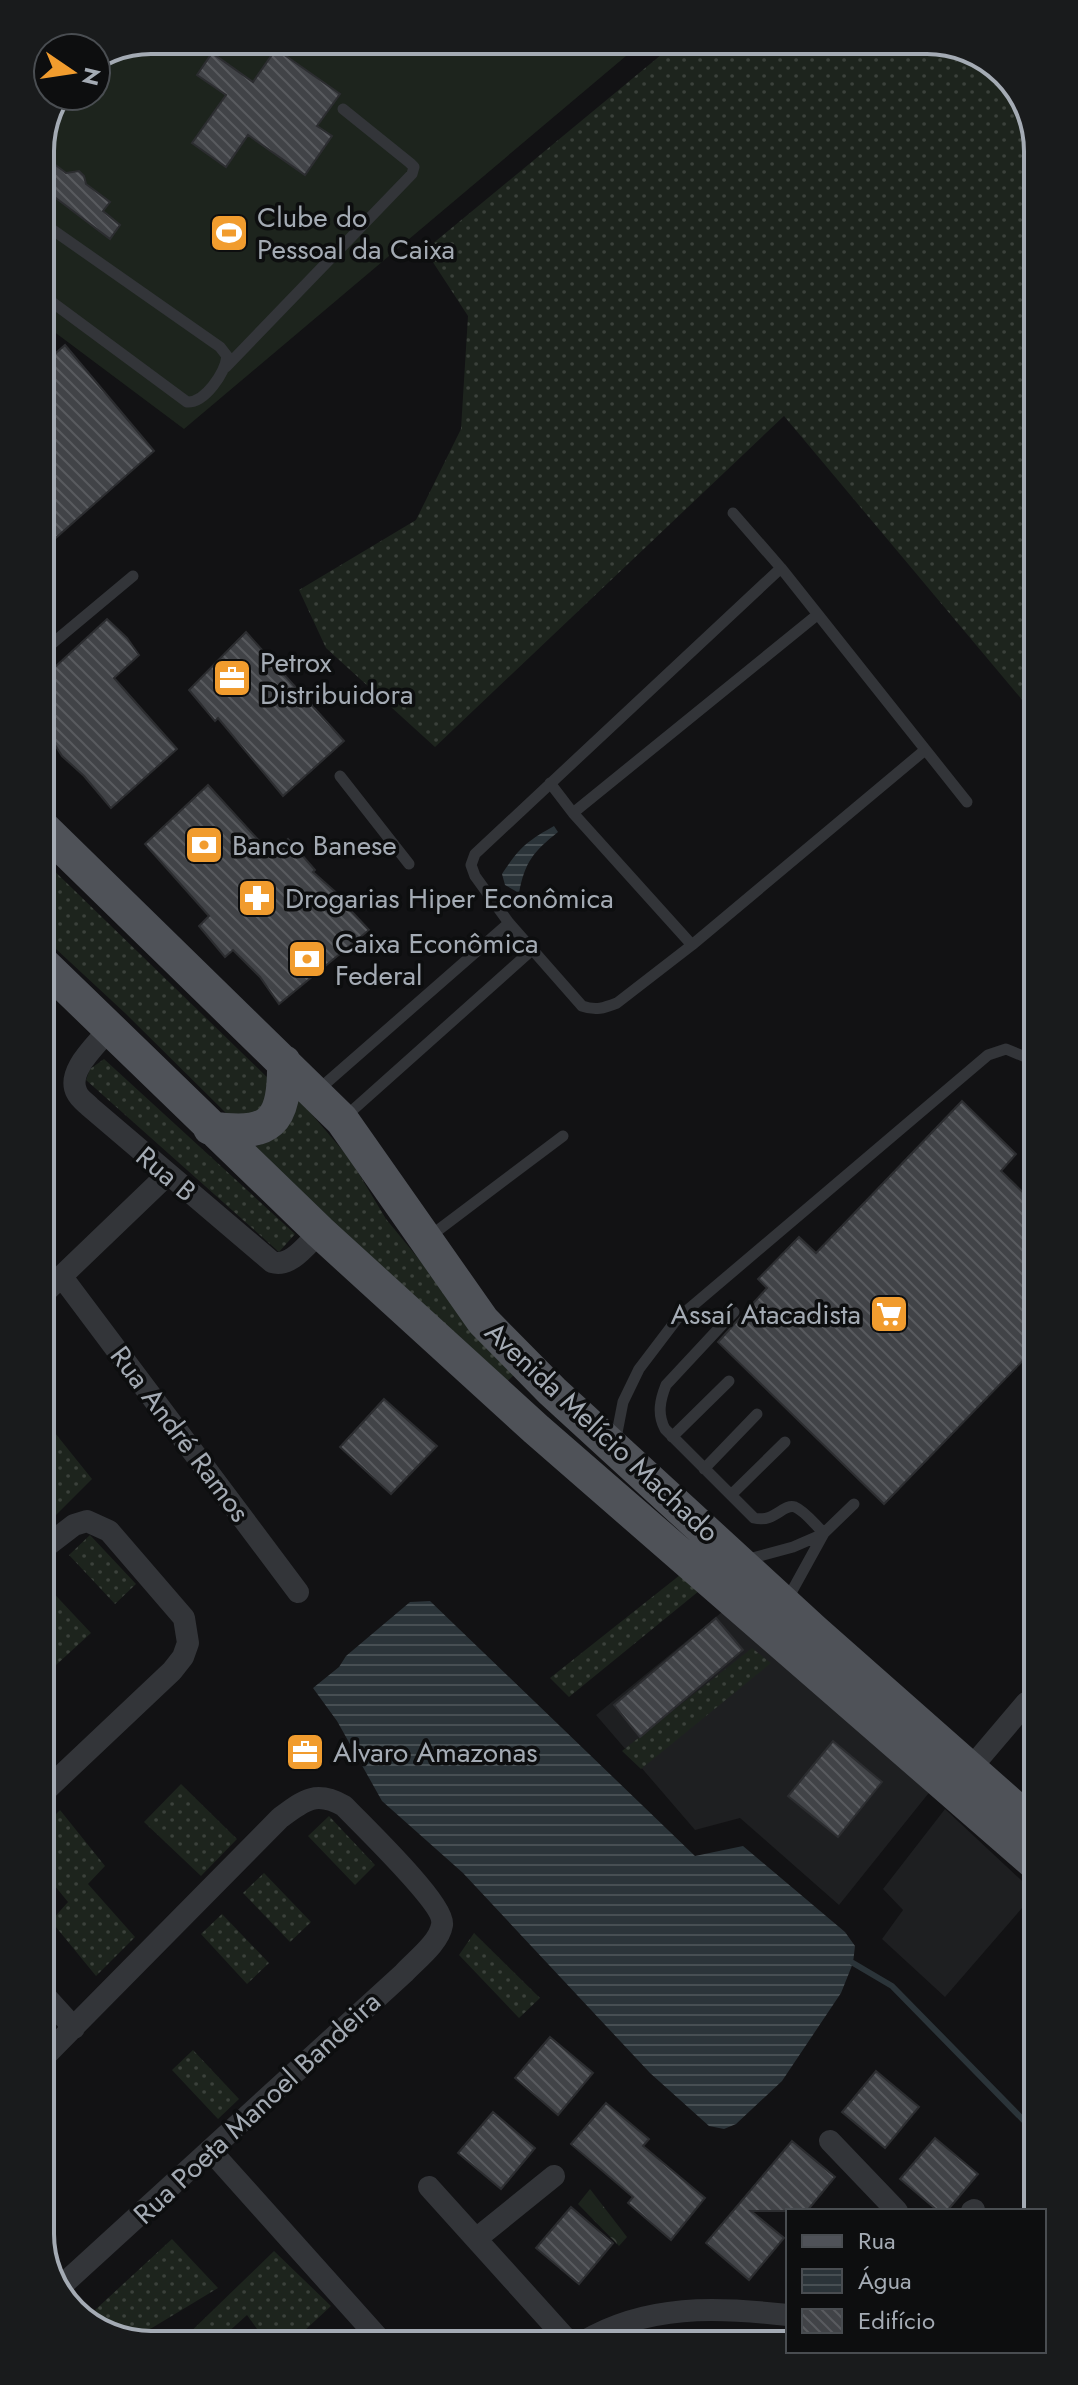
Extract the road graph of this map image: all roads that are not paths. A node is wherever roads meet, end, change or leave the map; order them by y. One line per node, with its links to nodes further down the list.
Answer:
1 (343, 109): 4 (lane)
2 (54, 231): 4 (lane)
3 (54, 304): 4 (lane)
4 (226, 368)
5 (733, 513): 6 (lane)
6 (781, 568): 8 (lane); 12 (lane)
7 (133, 576): 9 (lane)
8 (817, 615): 10 (lane); 14 (lane)
9 (54, 642)
10 (925, 750): 13 (lane); 18 (lane)
11 (340, 776): 16 (lane)
12 (550, 783): 14 (lane); 17 (lane)
13 (967, 802)
14 (573, 813): 18 (lane)
15 (54, 839): 23 (main road, Avenida Melício Machado)
16 (409, 864)
17 (509, 923): 19 (lane); 24 (lane)
18 (692, 945): 19 (lane)
19 (532, 950): 25 (lane)
20 (54, 974): 21 (main road, Avenida Melício Machado)
21 (110, 1028): 26 (main road, Avenida Melício Machado); 28 (street, Rua B)
22 (1024, 1055): 38 (lane)
23 (284, 1062): 24 (main road, Avenida Melício Machado); 26 (main road)
24 (314, 1093): 25 (main road, Avenida Melício Machado)
25 (342, 1120): 30 (main road, Avenida Melício Machado)
26 (210, 1128): 29 (main road, Avenida Melício Machado)
27 (563, 1136): 30 (lane)
28 (167, 1175): 29 (street, Rua B); 31 (street)
29 (320, 1232): 51 (main road, Avenida Melício Machado)
30 (425, 1240): 38 (main road, Avenida Melício Machado)
31 (62, 1277): 32 (street); 45 (street, Rua André Ramos)
32 (54, 1284)
33 (734, 1312): 36 (lane)
34 (729, 1381): 36 (lane)
35 (757, 1414): 39 (lane)
36 (672, 1437): 39 (lane)
37 (785, 1442): 40 (lane)
38 (614, 1447): 44 (main road, Avenida Melício Machado)
39 (704, 1469): 40 (lane)
40 (731, 1495): 42 (lane)
41 (854, 1504): 42 (lane)
42 (824, 1533): 44 (lane); 46 (lane)
43 (54, 1540): 49 (street)
44 (738, 1561): 46 (main road, Avenida Melício Machado)
45 (298, 1592)
46 (785, 1604): 48 (main road, Avenida Melício Machado)
47 (1024, 1705): 48 (street)
48 (970, 1769): 50 (main road, Avenida Melício Machado)
49 (54, 1782)
50 (1024, 1817)
51 (1024, 1854)
52 (54, 2006): 53 (street)
53 (74, 2028): 54 (street); 56 (street, Rua Poeta Manoel Bandeira)
54 (54, 2047)
55 (830, 2141): 59 (street)
56 (211, 2151): 61 (street, Rua Poeta Manoel Bandeira); 63 (street)
57 (554, 2176): 60 (street)
58 (429, 2187): 60 (street)
59 (895, 2209)
60 (476, 2239): 64 (street)
61 (67, 2281)
62 (786, 2315): 65 (street)
63 (372, 2331)
64 (559, 2331)
65 (601, 2331)

